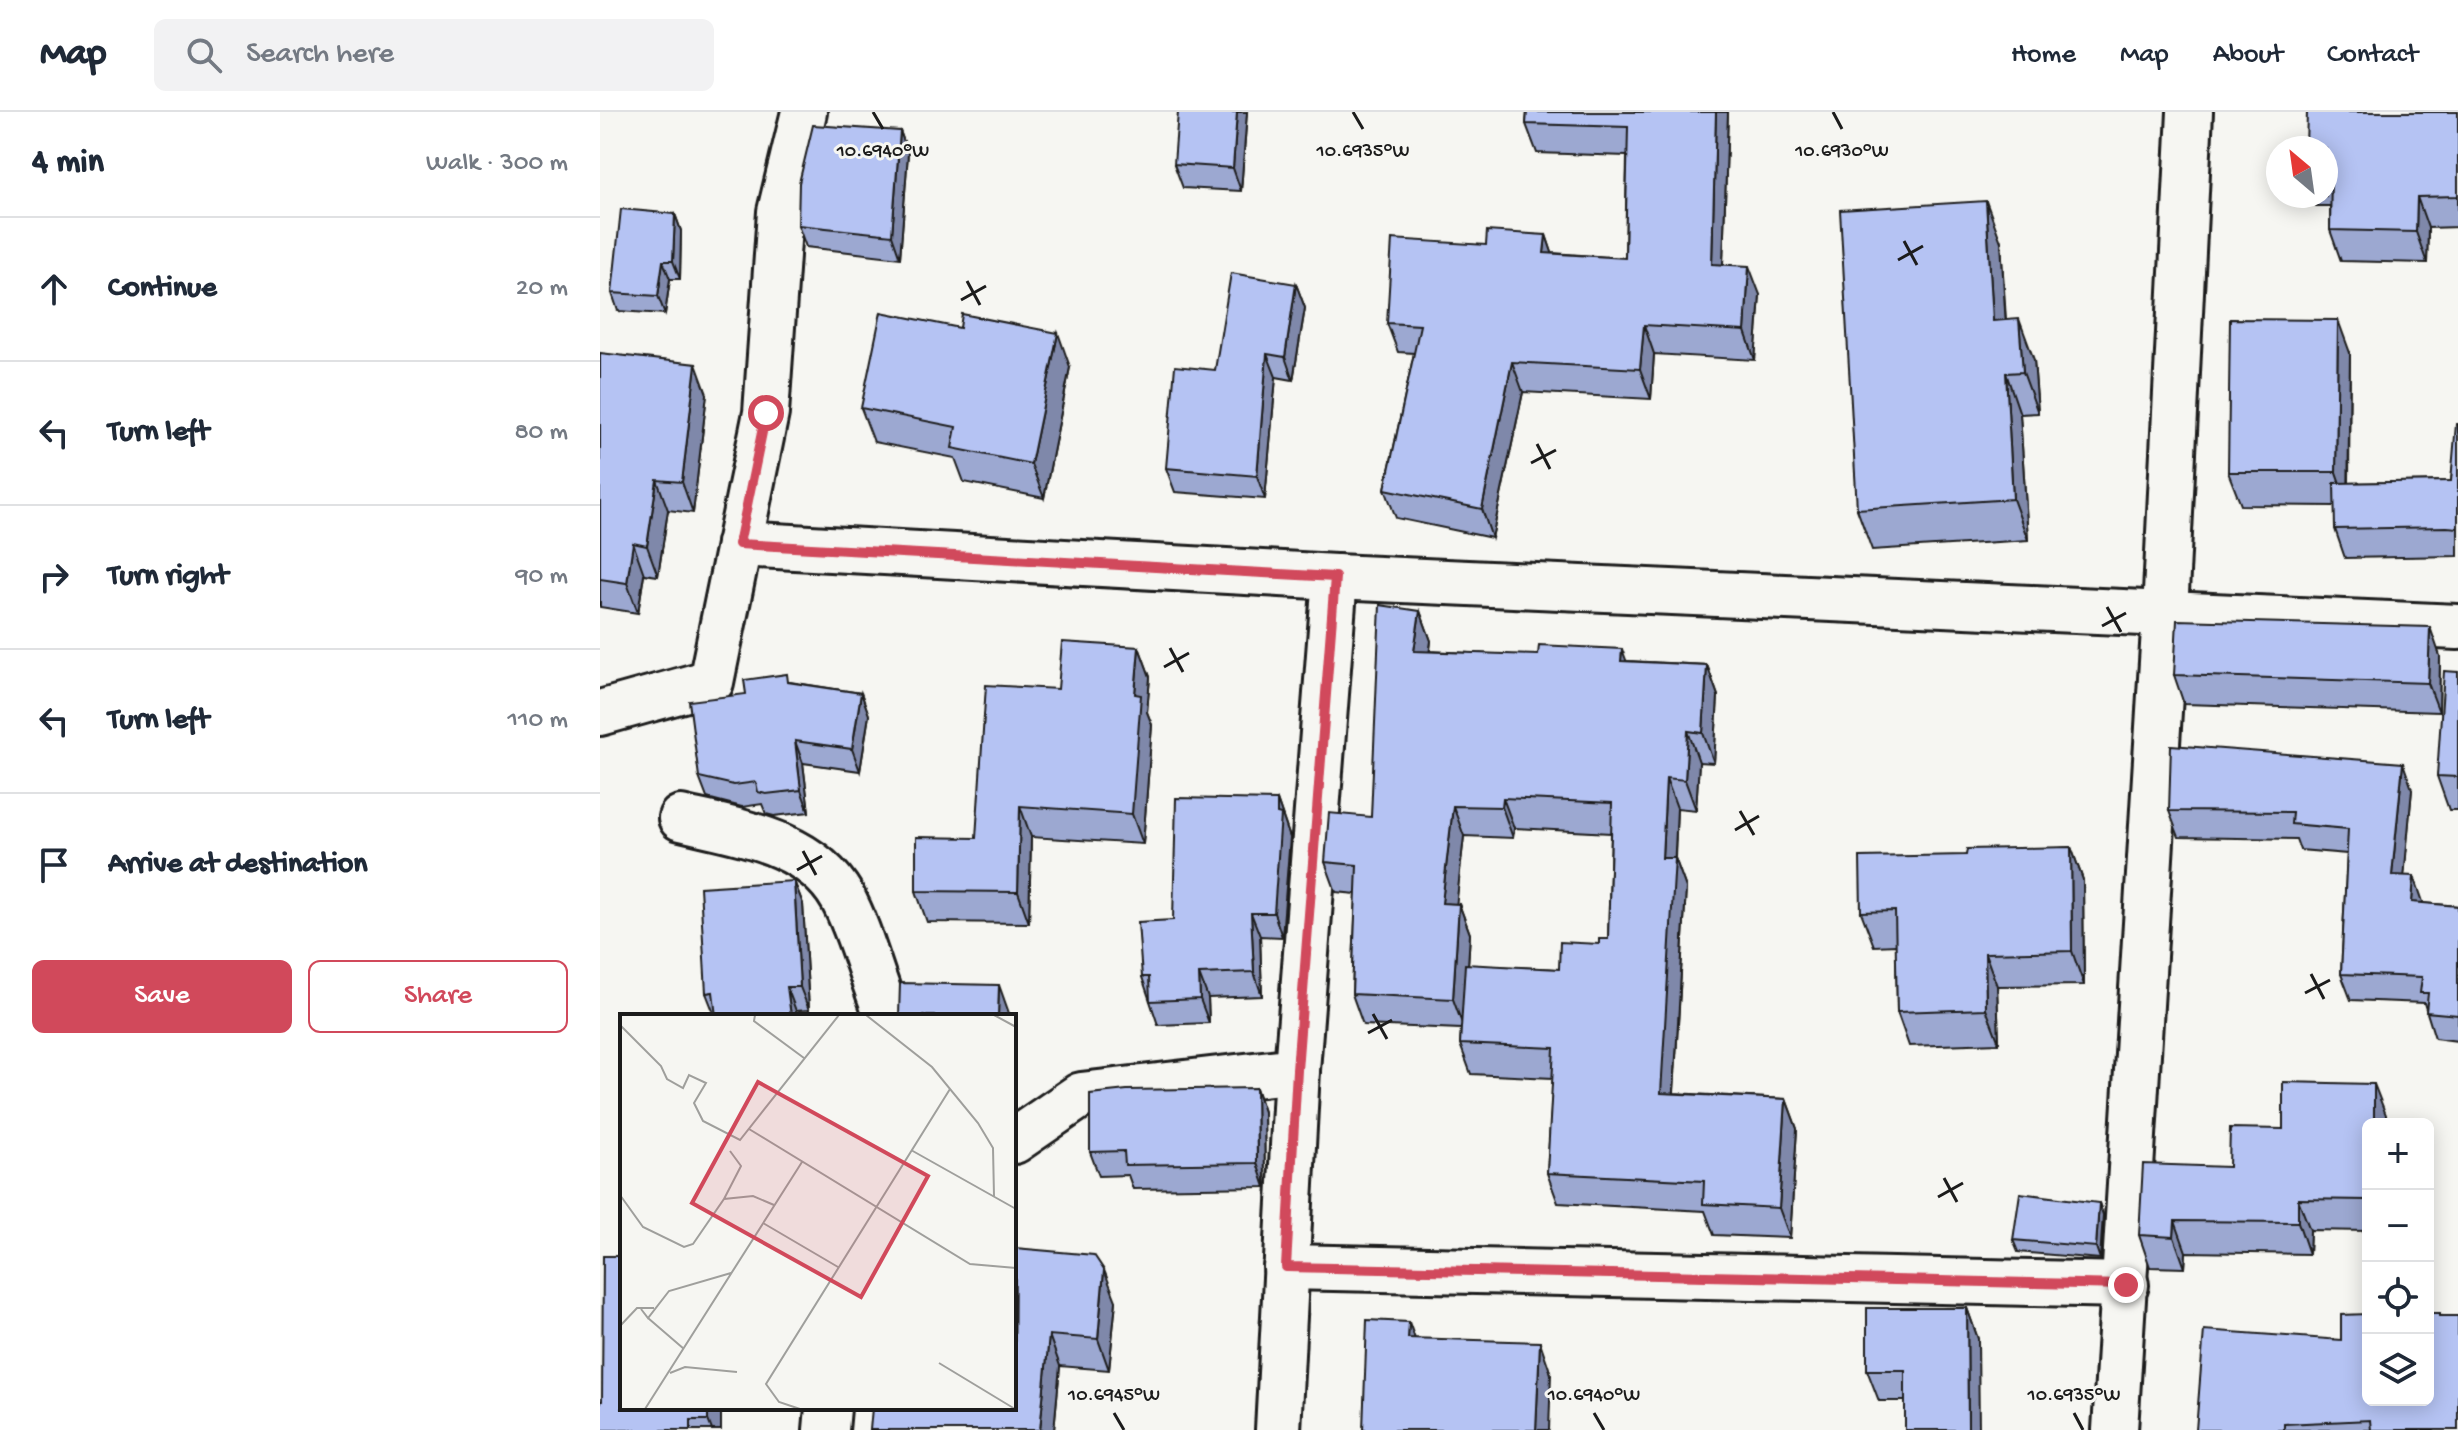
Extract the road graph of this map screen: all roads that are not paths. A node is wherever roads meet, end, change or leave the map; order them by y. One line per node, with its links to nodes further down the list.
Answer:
1 (804, 112): 3 (street)
2 (2190, 112): 5 (street)
3 (739, 544): 4 (street); 7 (street)
4 (1335, 577): 5 (street); 10 (street)
5 (2165, 613): 6 (street); 13 (street)
6 (2458, 627)
7 (600, 713)
8 (681, 818): 9 (street)
9 (883, 1014)
10 (1297, 1070): 11 (street); 12 (street)
11 (1016, 1140)
12 (1286, 1267): 13 (street); 16 (street)
13 (2126, 1285): 17 (street)
14 (828, 1410): 15 (street)
15 (826, 1430)
16 (1278, 1430)
17 (2115, 1430)

